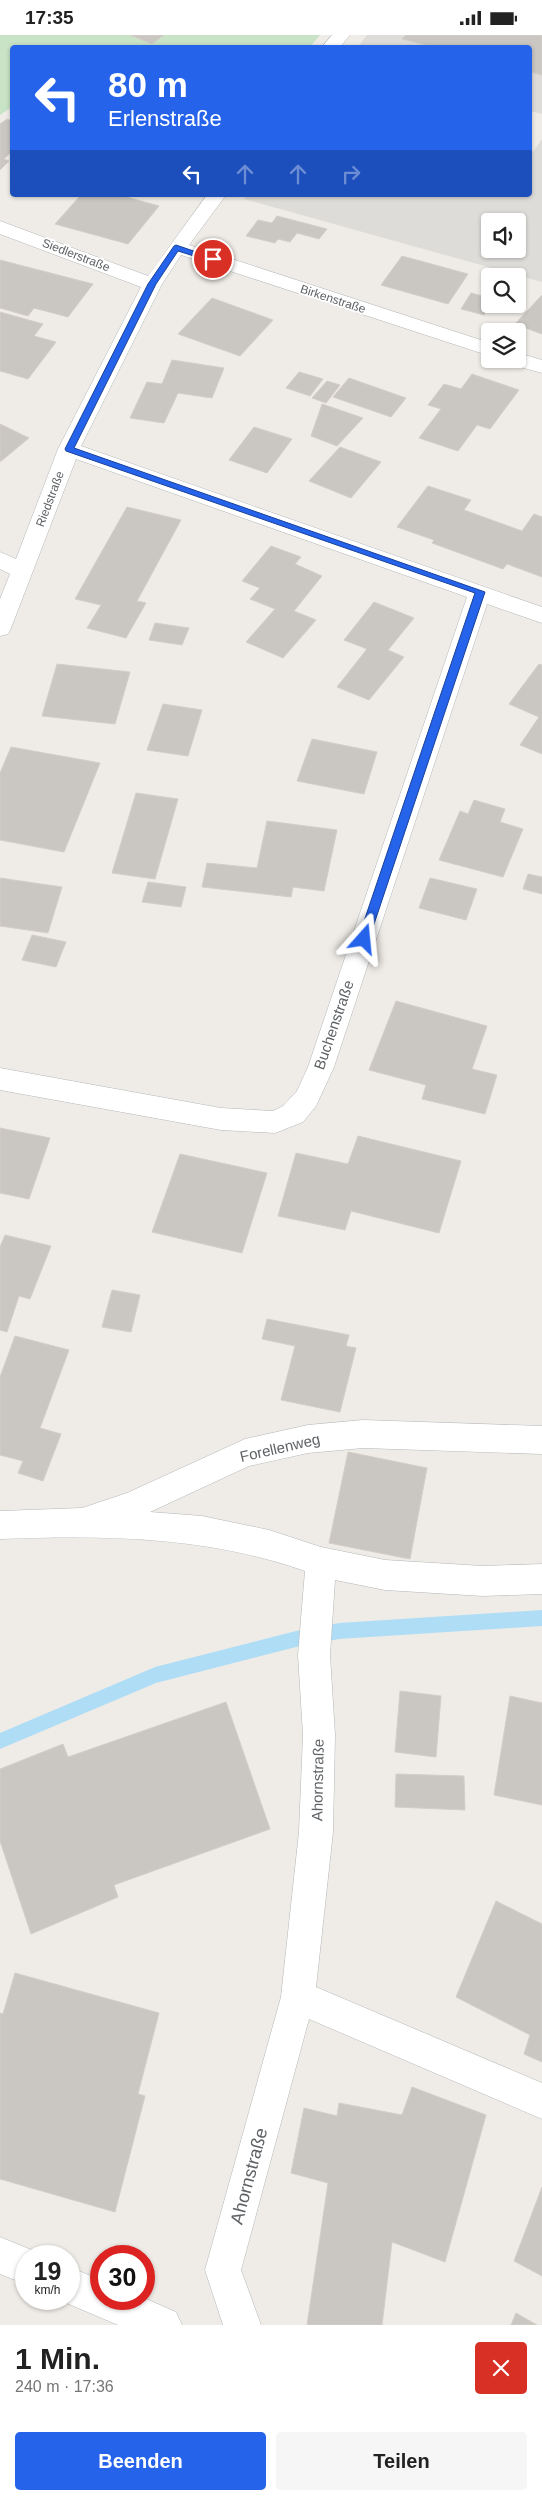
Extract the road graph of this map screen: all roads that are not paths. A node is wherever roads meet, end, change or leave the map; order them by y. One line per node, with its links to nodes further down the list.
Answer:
1 (341, 35): 2 (street)
2 (333, 45)
3 (215, 197): 5 (street, Riedstraße)
4 (0, 227): 6 (street, Siedlerstraße)
5 (176, 247): 6 (street, Riedstraße); 7 (street, Birkenstraße)
6 (152, 284): 10 (street, Riedstraße)
7 (481, 347)
8 (526, 362): 9 (street)
9 (542, 367)
10 (69, 449): 12 (street, Riedstraße); 13 (street)
11 (0, 561): 12 (street)
12 (22, 571): 15 (street, Riedstraße)
13 (480, 592): 14 (street); 16 (street, Buchenstraße)
14 (542, 615)
15 (0, 628)
16 (0, 1079)
17 (542, 1440): 18 (street, Forellenweg)
18 (82, 1522): 19 (street, Forellenweg); 20 (street)
19 (0, 1525)
20 (321, 1562): 21 (street); 22 (street, Ahornstraße)
21 (542, 1579)
22 (298, 1997): 23 (street); 28 (street, Ahornstraße)
23 (542, 2101)
24 (0, 2255): 25 (street)
25 (15, 2262)
26 (127, 2310): 27 (street)
27 (163, 2325)
28 (242, 2325)

